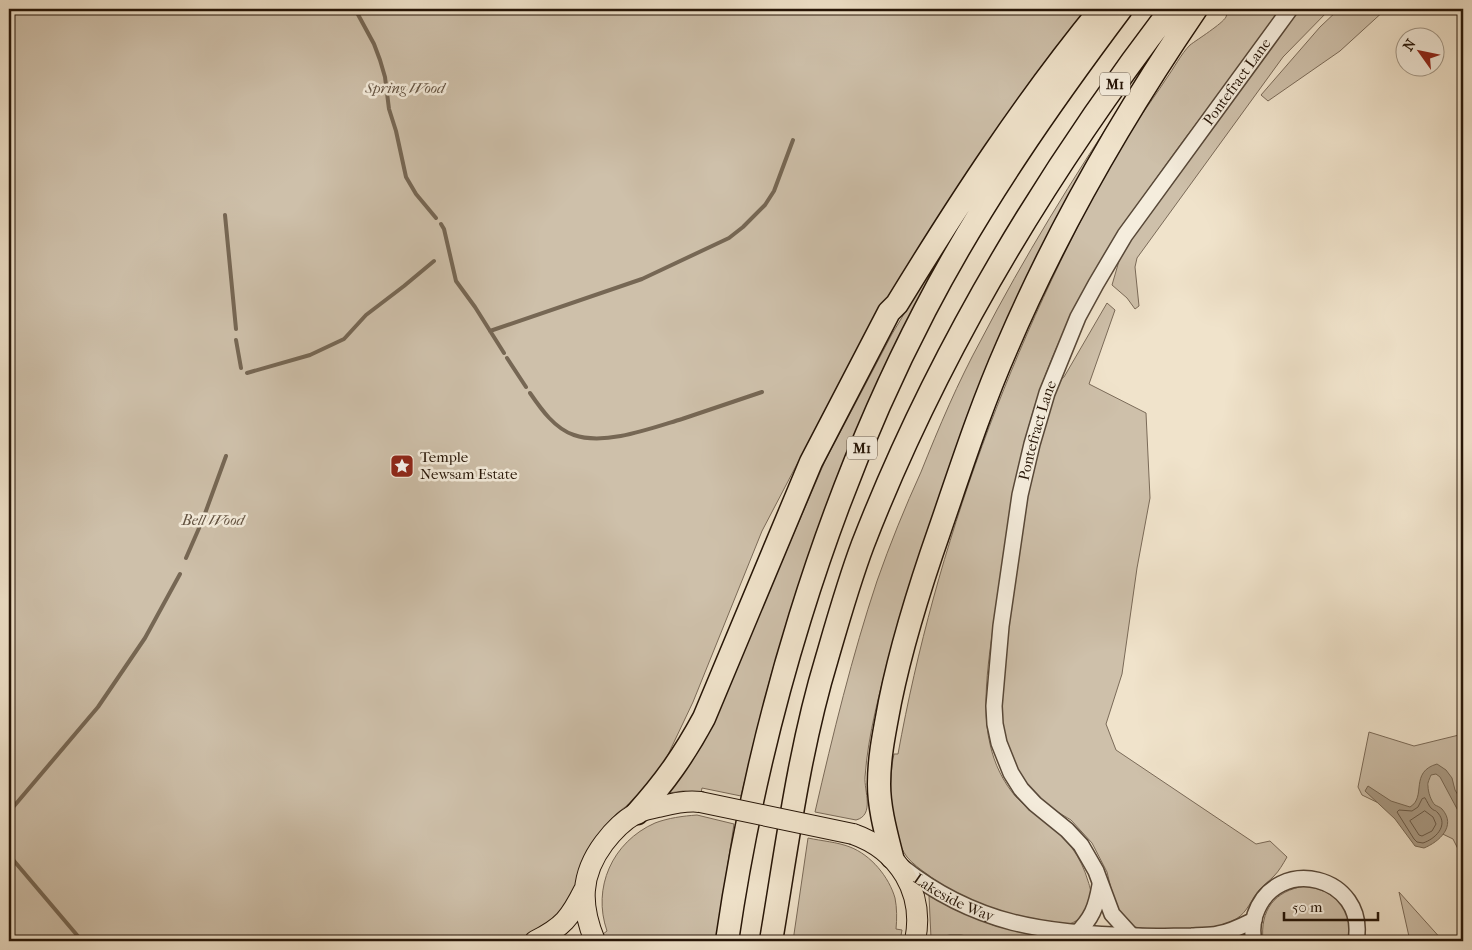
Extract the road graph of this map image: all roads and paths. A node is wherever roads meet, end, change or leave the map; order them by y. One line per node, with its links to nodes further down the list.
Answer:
1 (1085, 9): 7 (highway, M1)
2 (1101, 9): 7 (highway, M1)
3 (1121, 9): 17 (highway, M1)
4 (1171, 9): 18 (highway, M1)
5 (1196, 9): 9 (highway, M1)
6 (1290, 9): 10 (street, Pontefract Lane)
7 (888, 312): 8 (highway, M1)
8 (637, 813): 9 (highway, bridge); 11 (highway)
9 (894, 860): 13 (street, Lakeside Way); 19 (highway)
10 (1100, 885): 13 (street); 14 (street, Pontefract Lane)
11 (585, 888): 15 (highway); 16 (highway)
12 (1254, 920): 14 (street, Lakeside Way); 20 (street); 21 (street)
13 (1076, 934): 14 (street, Lakeside Way)
14 (1132, 936)
15 (535, 941)
16 (595, 941)
17 (727, 941)
18 (771, 941)
19 (915, 941)
20 (1254, 941)
21 (1356, 941)

